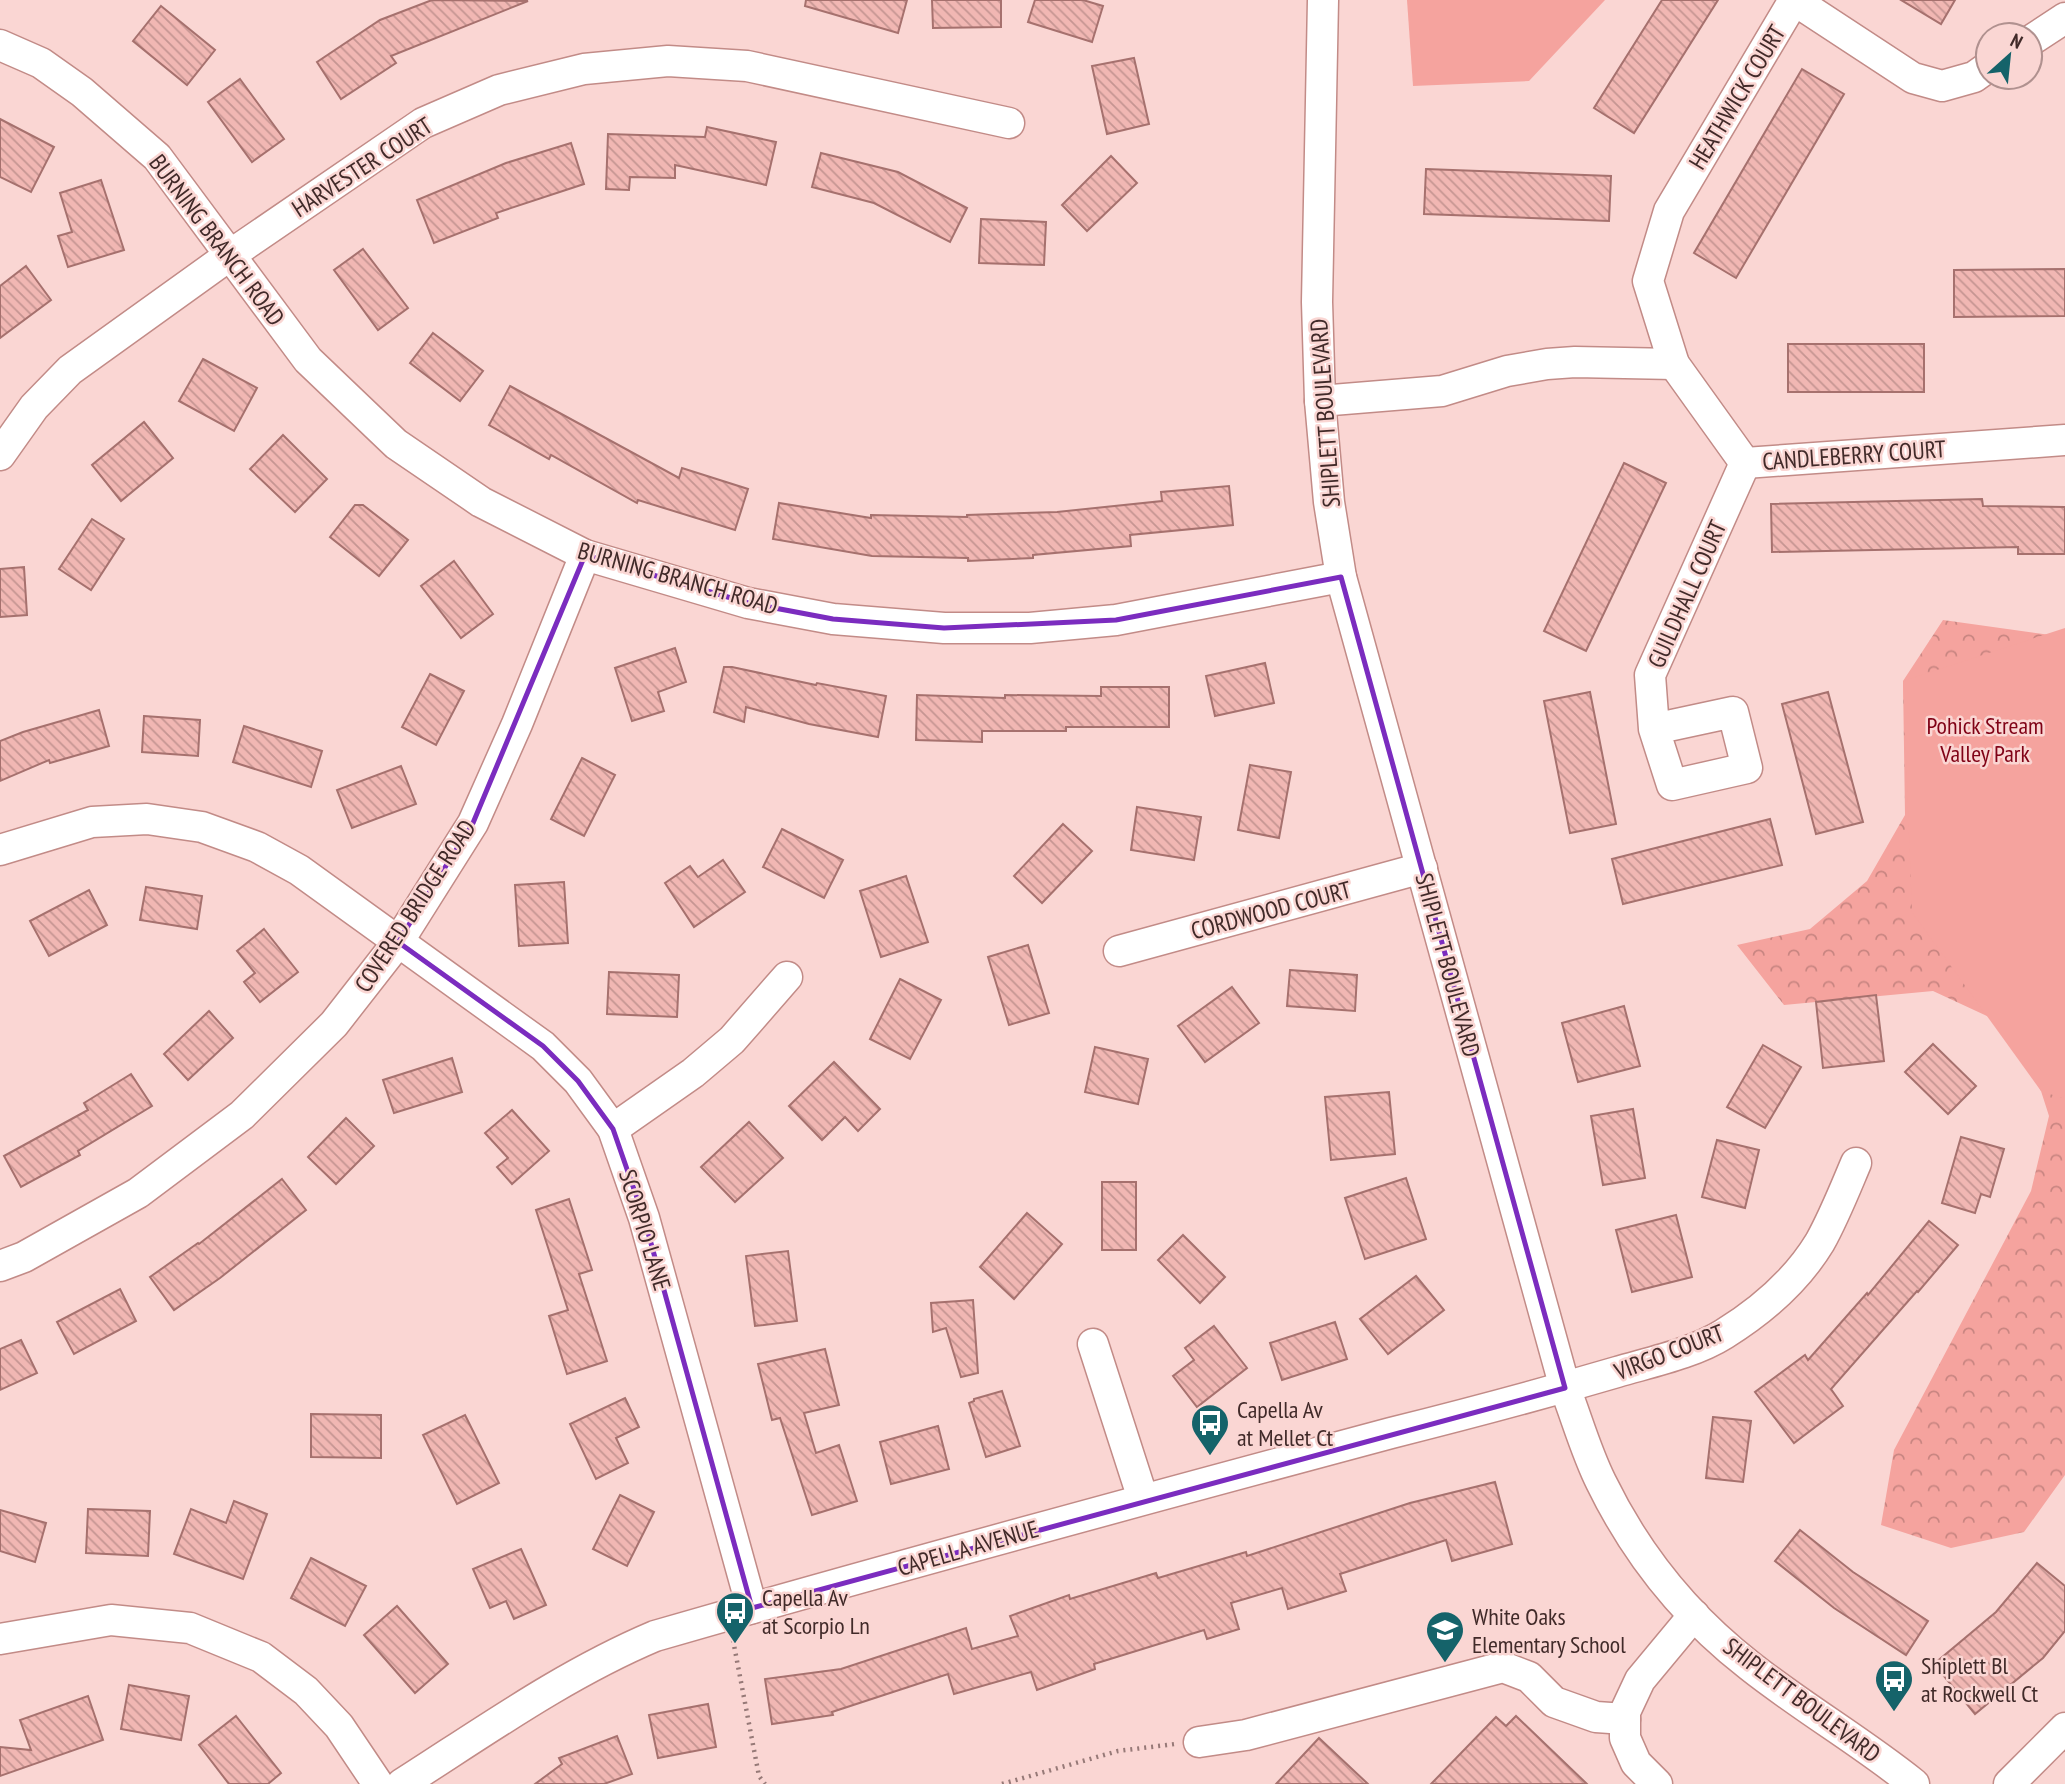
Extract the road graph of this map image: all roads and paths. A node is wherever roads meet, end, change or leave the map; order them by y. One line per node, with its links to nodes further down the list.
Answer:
1 (1323, 0): 9 (street, SHIPLETT BOULEVARD)
2 (2065, 18): 3 (street)
3 (2044, 32)
4 (0, 45): 7 (street, BURNING BRANCH ROAD)
5 (1974, 77): 8 (street, HEATHWICK COURT)
6 (1010, 123): 7 (street, HARVESTER COURT)
7 (230, 255): 11 (street, HARVESTER COURT); 13 (street, BURNING BRANCH ROAD)
8 (1674, 364): 9 (street); 12 (street, CANDLEBERRY COURT)
9 (1320, 401): 14 (street, SHIPLETT BOULEVARD)
10 (2065, 440): 12 (street, CANDLEBERRY COURT)
11 (0, 455)
12 (1745, 463): 15 (street, GUILDHALL COURT)
13 (585, 555): 14 (street, BURNING BRANCH ROAD); 18 (street, COVERED BRIDGE ROAD)
14 (1341, 577): 17 (street, SHIPLETT BOULEVARD)
15 (1654, 729)
16 (0, 849): 18 (street, SCORPIO LANE)
17 (1422, 868): 19 (street, CORDWOOD COURT); 25 (street, SHIPLETT BOULEVARD)
18 (398, 942): 21 (street, SCORPIO LANE); 23 (street, COVERED BRIDGE ROAD)
19 (1119, 951)
20 (787, 977): 21 (street)
21 (613, 1129): 27 (street, SCORPIO LANE)
22 (1856, 1163): 25 (street, VIRGO COURT)
23 (0, 1266)
24 (1093, 1344): 26 (street)
25 (1565, 1388): 26 (street, CAPELLA AVENUE); 28 (street, SHIPLETT BOULEVARD)
26 (1143, 1499): 27 (street, CAPELLA AVENUE)
27 (739, 1611): 34 (street, CAPELLA AVENUE); 35 (path)
28 (1694, 1615): 30 (street); 38 (street, SHIPLETT BOULEVARD)
29 (0, 1639): 33 (street)
30 (1625, 1719): 32 (street); 37 (street)
31 (2065, 1728): 39 (street)
32 (1199, 1742): 36 (path)
33 (378, 1784)
34 (402, 1784)
35 (765, 1784)
36 (1002, 1784)
37 (1657, 1784)
38 (1914, 1784)
39 (2009, 1784)

